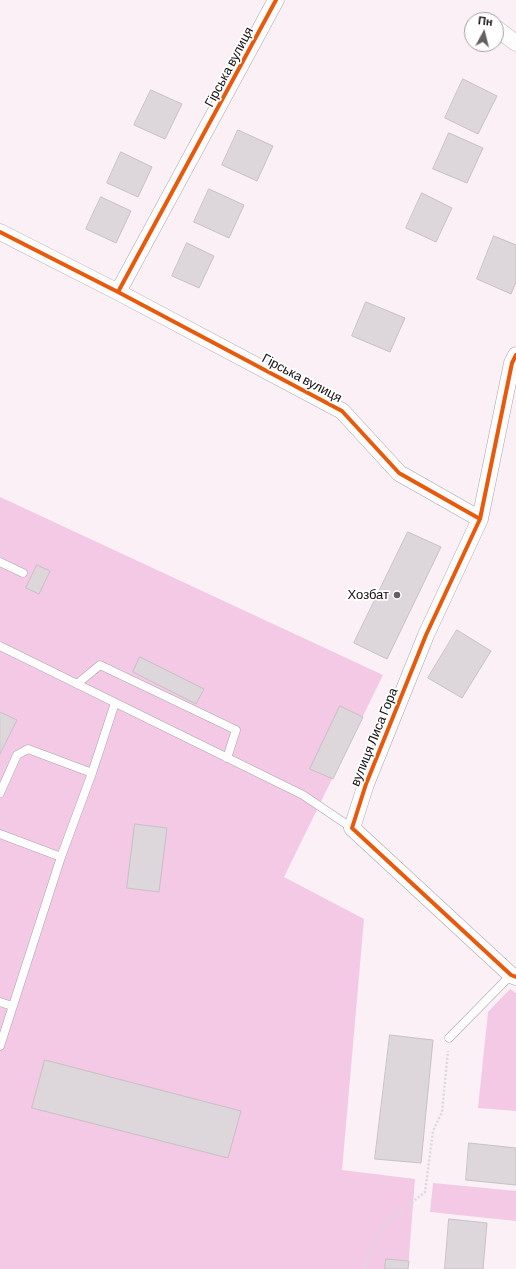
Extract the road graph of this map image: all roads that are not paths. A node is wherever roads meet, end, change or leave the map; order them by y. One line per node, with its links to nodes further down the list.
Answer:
1 (276, 0): 5 (street, Гірська вулиця)
2 (504, 34): 3 (street)
3 (516, 43)
4 (0, 232): 5 (street, Гірська вулиця)
5 (118, 292): 7 (street, Гірська вулиця)
6 (516, 355): 7 (street)
7 (480, 519): 16 (street, вулиця Лиса Гора)
8 (0, 562): 9 (lane)
9 (23, 573)
10 (0, 646): 11 (lane)
11 (77, 684): 12 (lane); 13 (lane)
12 (115, 703): 13 (lane); 14 (lane)
13 (227, 758): 16 (lane)
14 (92, 773): 15 (lane); 18 (lane)
15 (0, 793)
16 (352, 828): 19 (street)
17 (0, 834): 18 (lane)
18 (61, 857): 21 (lane)
19 (514, 976): 22 (lane)
20 (0, 1002): 21 (lane)
21 (12, 1006): 23 (lane)
22 (449, 1038)
23 (0, 1046)

